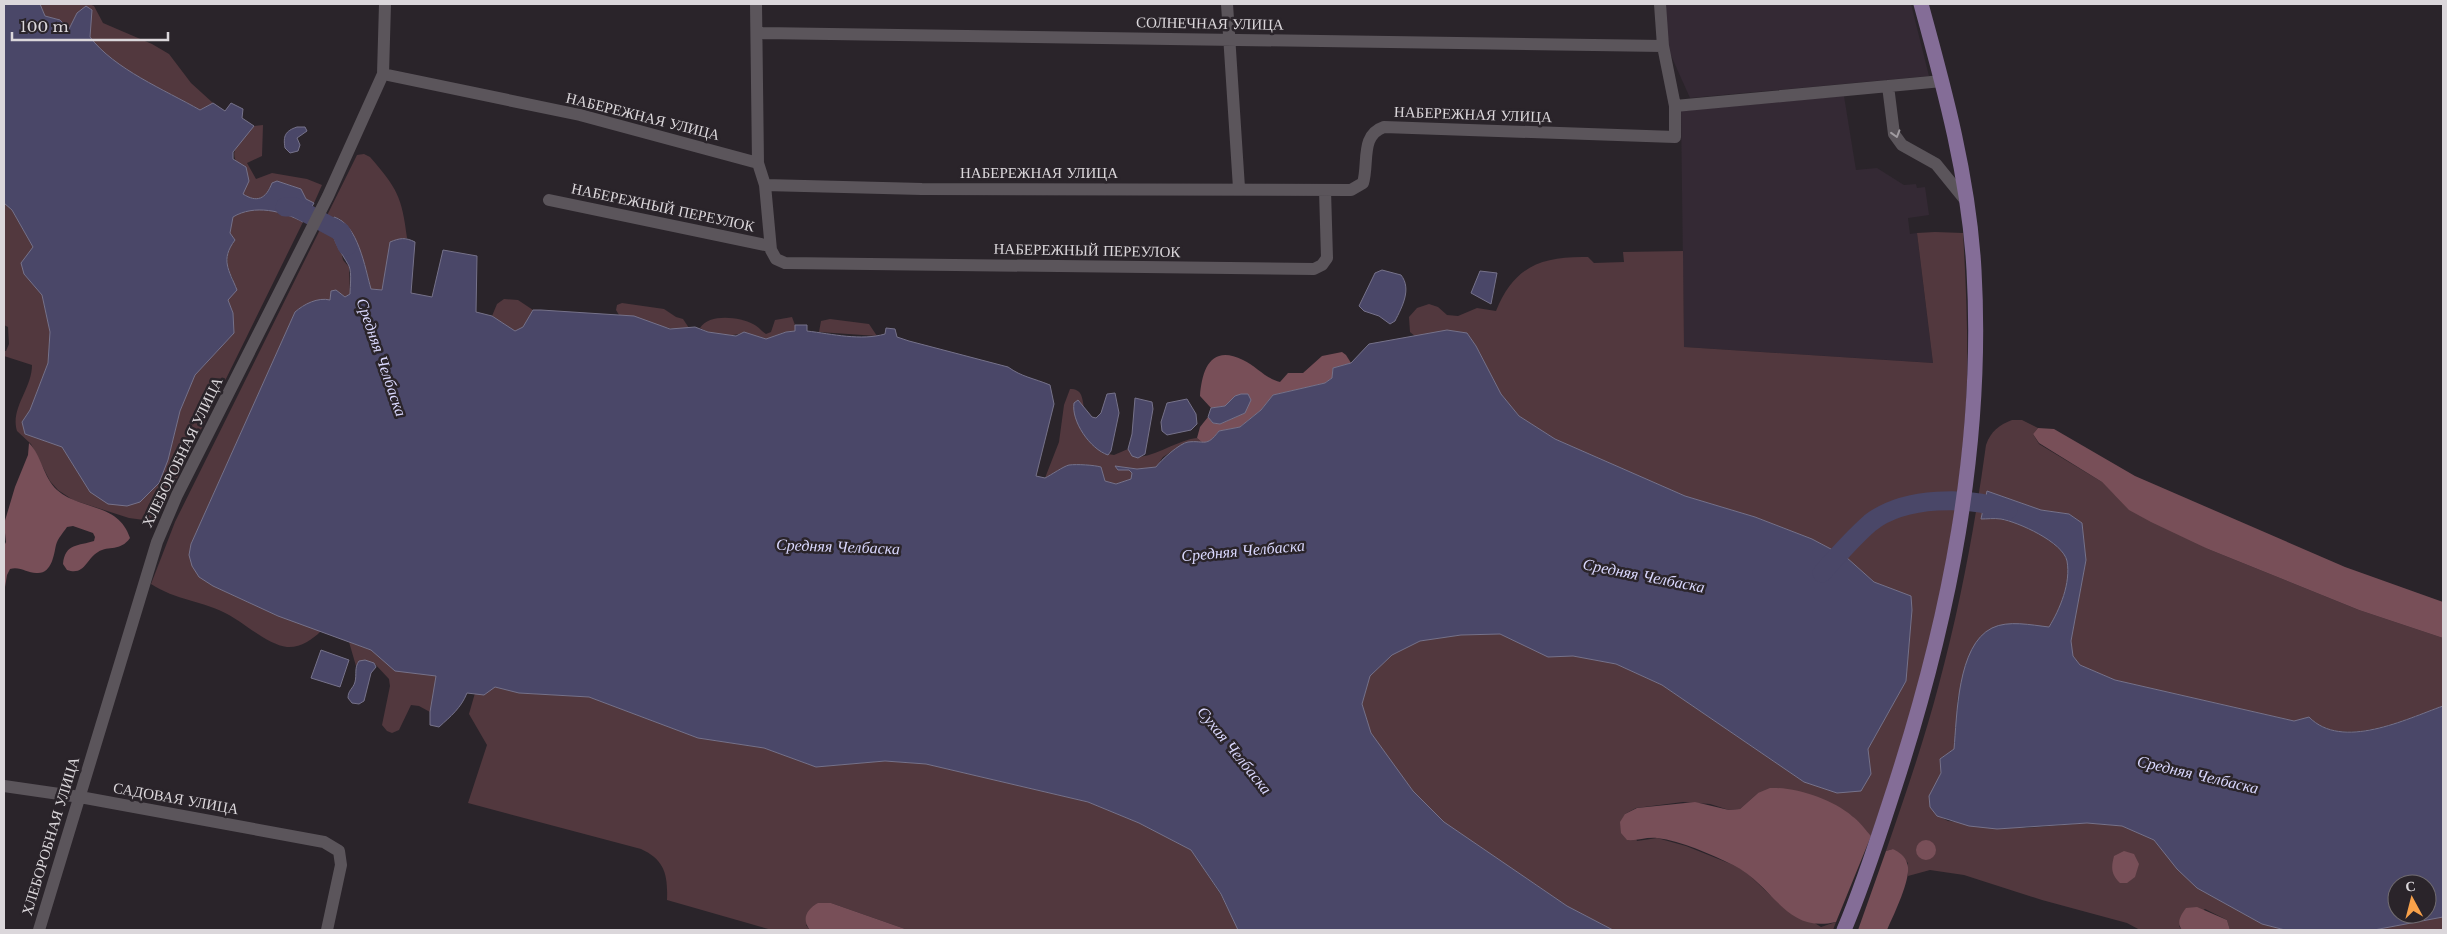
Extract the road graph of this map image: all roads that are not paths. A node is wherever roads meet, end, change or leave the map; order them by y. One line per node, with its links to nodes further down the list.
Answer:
1 (385, 4): 9 (street, ХЛЕБОРОБНАЯ УЛИЦА)
2 (756, 4): 6 (street)
3 (1227, 4): 7 (street)
4 (1660, 4): 8 (street)
5 (1921, 4): 10 (main road)
6 (757, 33): 7 (street, СОЛНЕЧНАЯ УЛИЦА); 13 (street)
7 (1228, 39): 8 (street, СОЛНЕЧНАЯ УЛИЦА); 15 (street)
8 (1663, 46): 12 (street)
9 (383, 74): 13 (street, НАБЕРЕЖНАЯ УЛИЦА); 21 (street, ХЛЕБОРОБНАЯ УЛИЦА)
10 (1942, 81): 11 (street); 18 (main road)
11 (1888, 86): 12 (street); 18 (street, one-way to 18)
12 (1675, 106): 16 (street, НАБЕРЕЖНАЯ УЛИЦА)
13 (758, 163): 14 (street)
14 (765, 185): 15 (street, НАБЕРЕЖНАЯ УЛИЦА); 19 (street)
15 (1239, 188): 16 (street, НАБЕРЕЖНАЯ УЛИЦА)
16 (1324, 190): 19 (street, НАБЕРЕЖНЫЙ ПЕРЕУЛОК)
17 (549, 200): 19 (street, НАБЕРЕЖНЫЙ ПЕРЕУЛОК)
18 (1967, 203): 24 (main road)
19 (770, 246)
20 (4, 786): 21 (street, САДОВАЯ УЛИЦА)
21 (80, 797): 22 (street, ХЛЕБОРОБНАЯ УЛИЦА); 23 (street, САДОВАЯ УЛИЦА)
22 (39, 930)
23 (326, 930)
24 (1844, 930)

